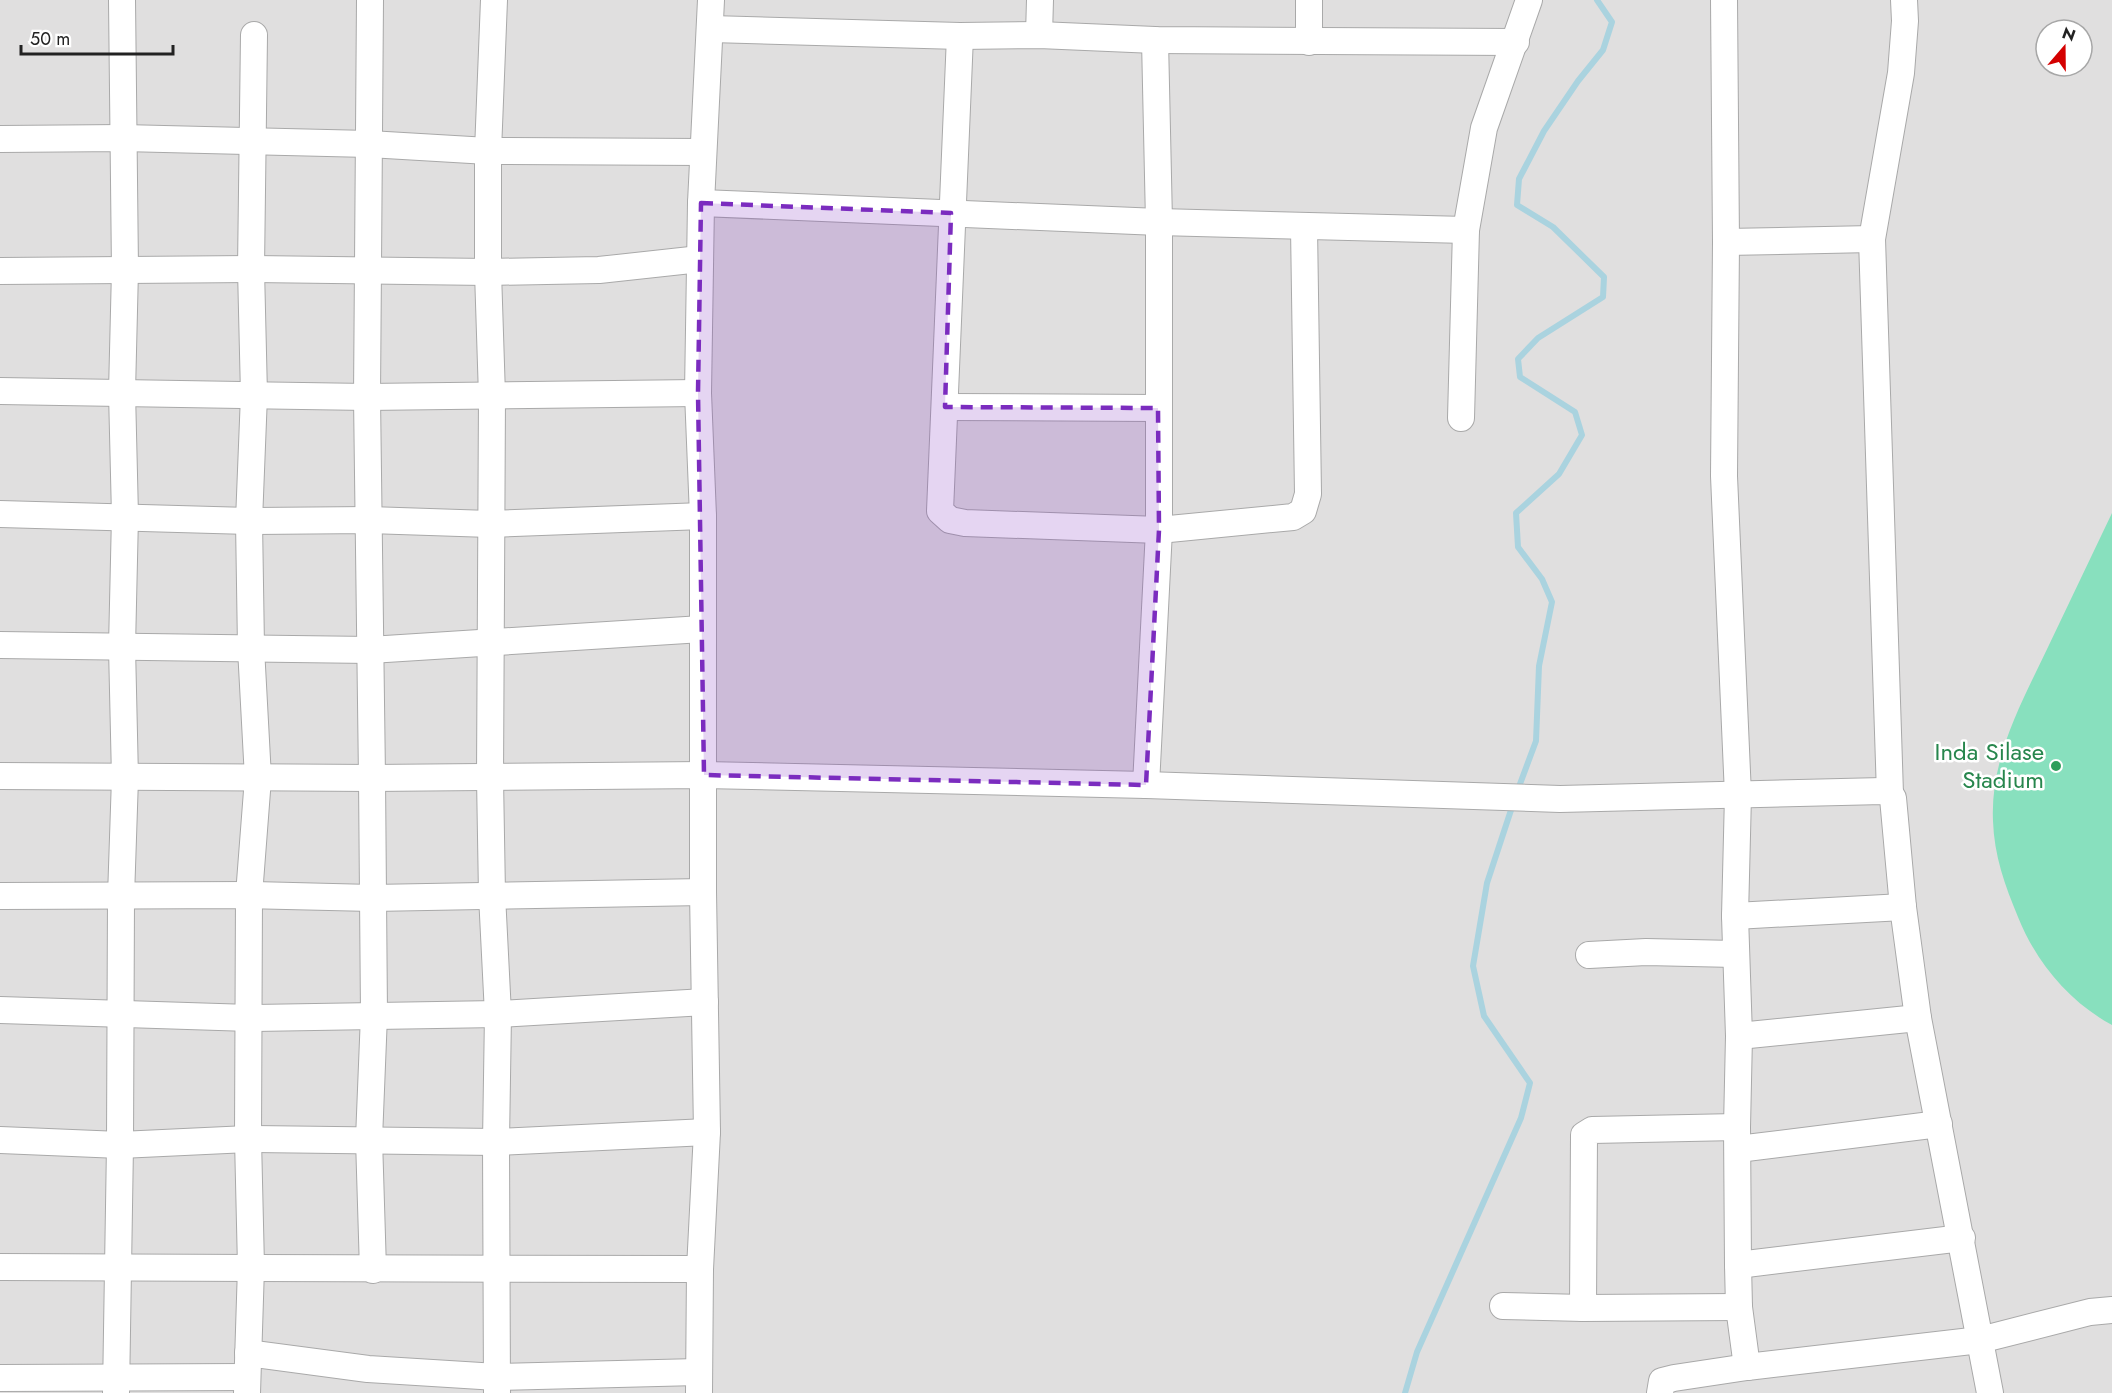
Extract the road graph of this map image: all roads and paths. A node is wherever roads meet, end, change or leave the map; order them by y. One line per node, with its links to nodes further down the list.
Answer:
1 (122, 0): 17 (street)
2 (370, 0): 20 (street)
3 (494, 0): 21 (street)
4 (711, 0): 10 (street)
5 (1040, 0): 12 (street)
6 (1309, 0): 15 (street)
7 (1529, 0): 16 (street)
8 (1724, 0): 29 (street)
9 (1904, 0): 28 (street)
10 (711, 29): 13 (street); 22 (street)
11 (254, 35): 19 (street)
12 (1040, 35): 13 (street); 14 (street)
13 (960, 36): 24 (street)
14 (1155, 40): 15 (street); 25 (street)
15 (1309, 42): 16 (street)
16 (1516, 42): 27 (street)
17 (123, 138): 18 (street); 19 (street); 32 (street)
18 (0, 139)
19 (252, 143): 20 (street); 31 (street)
20 (369, 144): 21 (street); 33 (street)
21 (488, 151): 22 (street); 35 (street)
22 (703, 152): 23 (street)
23 (701, 203): 24 (street); 30 (street)
24 (951, 213): 25 (street); 42 (street)
25 (1159, 222): 26 (street); 43 (street)
26 (1304, 227): 27 (street); 51 (street)
27 (1466, 230): 44 (street)
28 (1872, 239): 29 (street); 65 (street)
29 (1726, 242): 66 (street)
30 (700, 259): 35 (street); 38 (street)
31 (251, 269): 32 (street); 33 (street); 39 (street)
32 (125, 270): 34 (street); 37 (street)
33 (367, 270): 35 (street); 41 (street)
34 (0, 271)
35 (488, 272): 40 (street)
36 (0, 391): 37 (street)
37 (122, 392): 39 (street); 46 (street)
38 (698, 393): 40 (street); 47 (street)
39 (254, 395): 41 (street); 48 (street)
40 (492, 396): 41 (street); 50 (street)
41 (367, 398): 49 (street)
42 (945, 407): 43 (street); 51 (street)
43 (1158, 408): 51 (street)
44 (1461, 418)
45 (0, 514): 46 (street)
46 (125, 516): 48 (street); 55 (street)
47 (703, 516): 50 (street); 52 (street)
48 (249, 520): 49 (street); 56 (street)
49 (369, 520): 50 (street); 57 (street)
50 (490, 524): 53 (street)
51 (1160, 530): 64 (street)
52 (702, 628): 53 (street); 58 (street)
53 (492, 641): 57 (street); 63 (street)
54 (0, 645): 55 (street)
55 (122, 647): 56 (street); 60 (street)
56 (251, 648): 57 (street); 61 (street)
57 (370, 650): 62 (street)
58 (704, 775): 63 (street); 64 (street); 67 (street)
59 (0, 776): 60 (street)
60 (125, 778): 61 (street); 71 (street)
61 (258, 778): 62 (street); 68 (street)
62 (372, 778): 63 (street); 72 (street)
63 (490, 778): 69 (street)
64 (1146, 785): 66 (street)
65 (1890, 794): 66 (street); 73 (street)
66 (1738, 795): 74 (street)
67 (703, 892): 69 (street); 77 (street)
68 (249, 895): 71 (street); 72 (street); 82 (street)
69 (492, 895): 72 (street); 80 (street)
70 (0, 896): 71 (street)
71 (121, 897): 79 (street)
72 (372, 898): 81 (street)
73 (1903, 907): 74 (street); 83 (street)
74 (1735, 916): 75 (street)
75 (1735, 954): 76 (street); 84 (street)
76 (1588, 955)
77 (705, 1002): 80 (street); 86 (street)
78 (0, 1010): 79 (street)
79 (120, 1014): 82 (street); 92 (street)
80 (498, 1014): 81 (street); 91 (street)
81 (374, 1015): 82 (street); 89 (street)
82 (250, 1018): 88 (street)
83 (1918, 1018): 84 (street); 85 (street)
84 (1739, 1036): 87 (street)
85 (1939, 1124): 87 (street); 93 (street)
86 (706, 1132): 91 (street); 98 (street)
87 (1738, 1138): 94 (street); 103 (street)
88 (248, 1139): 89 (street); 92 (street); 97 (street)
89 (369, 1139): 91 (street); 99 (street)
90 (0, 1140): 92 (street)
91 (496, 1142): 100 (street)
92 (120, 1145): 96 (street)
93 (1962, 1238): 94 (street); 105 (street)
94 (1738, 1265): 102 (street)
95 (0, 1267): 96 (street)
96 (117, 1267): 97 (street); 111 (street)
97 (251, 1267): 99 (street); 107 (street)
98 (700, 1269): 100 (street); 109 (street)
99 (374, 1270): 100 (street)
100 (498, 1270): 110 (street)
101 (1503, 1306): 103 (street)
102 (1739, 1307): 103 (street); 106 (street)
103 (1583, 1308)
104 (2112, 1310): 105 (street)
105 (1980, 1340): 106 (street); 113 (street)
106 (1747, 1367): 112 (street)
107 (248, 1374): 110 (street); 111 (street)
108 (0, 1378): 111 (street)
109 (699, 1382): 110 (street)
110 (497, 1385)
111 (116, 1386)
112 (1660, 1393)
113 (1990, 1393)

